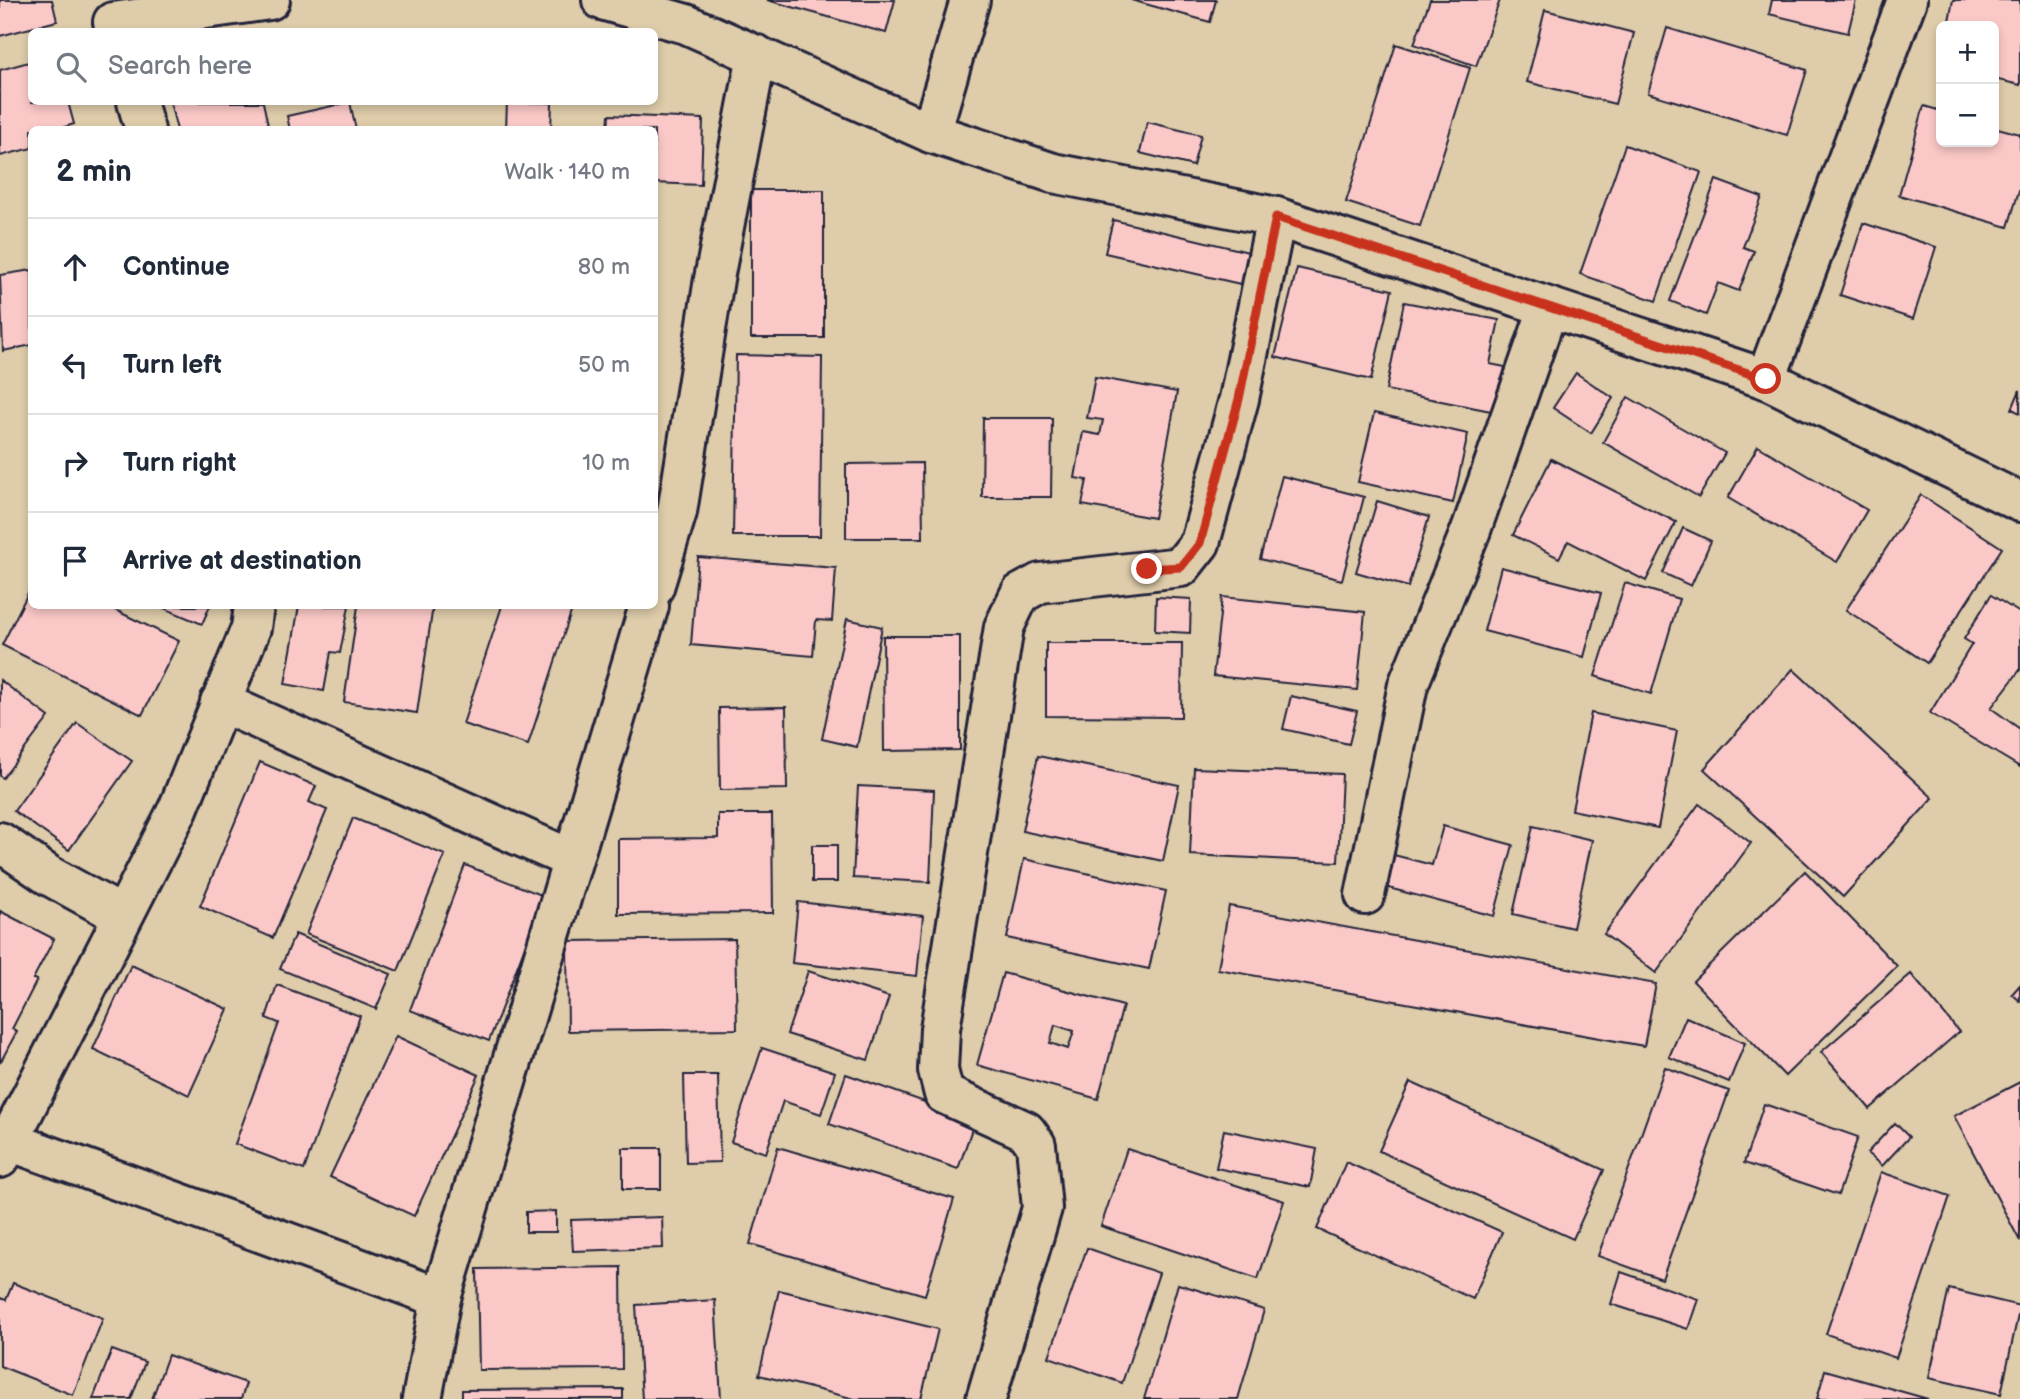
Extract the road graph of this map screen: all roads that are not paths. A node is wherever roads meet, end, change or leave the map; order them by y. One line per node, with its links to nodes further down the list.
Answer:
1 (270, 0): 5 (street)
2 (602, 0): 6 (street)
3 (970, 0): 9 (street)
4 (1907, 0): 12 (street)
5 (113, 18)
6 (757, 55): 9 (street); 14 (street)
7 (138, 105): 8 (street)
8 (144, 126)
9 (932, 133): 10 (street)
10 (1276, 217): 11 (street); 25 (street)
11 (1548, 309): 12 (street); 20 (street)
12 (1766, 379): 13 (street)
13 (2020, 502)
14 (658, 574)
15 (254, 609): 17 (street)
16 (648, 609): 19 (street)
17 (220, 702): 19 (street); 21 (street)
18 (0, 842): 21 (street)
19 (571, 859): 23 (street)
20 (1364, 895)
21 (121, 915): 22 (street)
22 (4, 1149): 23 (street)
23 (441, 1298): 24 (street)
24 (422, 1399)
25 (986, 1399)

